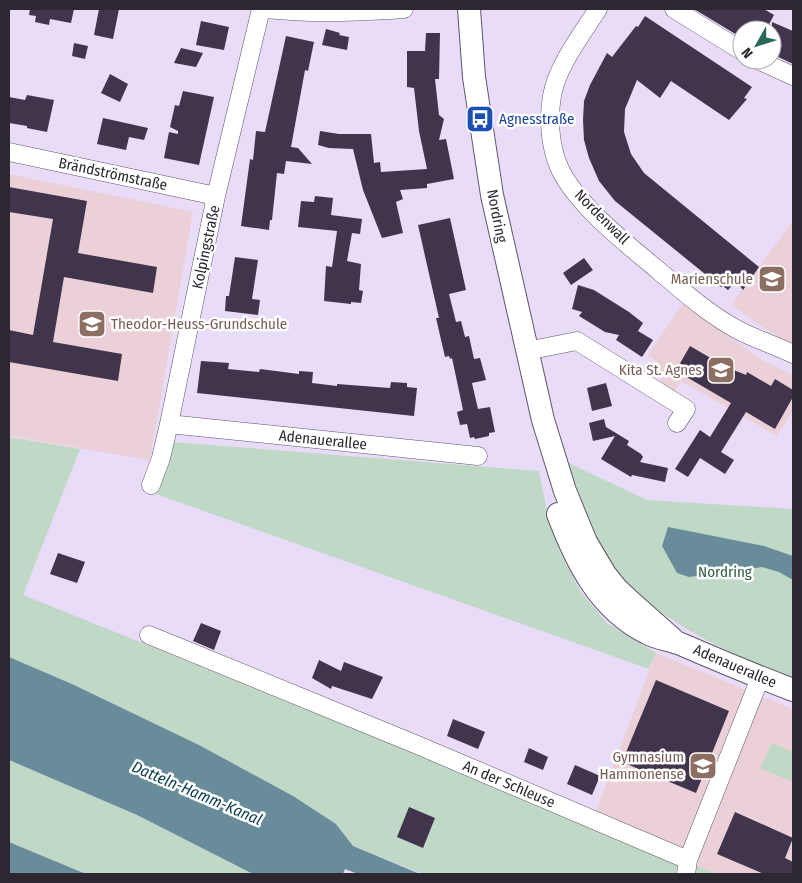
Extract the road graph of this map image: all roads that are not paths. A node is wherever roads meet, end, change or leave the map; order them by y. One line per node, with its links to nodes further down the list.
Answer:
1 (261, 9): 11 (street, Kolpingstraße)
2 (266, 9): 3 (street)
3 (404, 9)
4 (469, 9): 12 (main road, Nordring)
5 (598, 9): 13 (street, Nordenwall)
6 (674, 9): 7 (street)
7 (732, 45)
8 (780, 70): 9 (street)
9 (793, 76)
10 (9, 152): 11 (street, Brändströmstraße)
11 (216, 196): 15 (street, Kolpingstraße)
12 (526, 351): 14 (main road, Nordring); 16 (street)
13 (793, 354)
14 (543, 420): 19 (main road, Nordring); 20 (main road, Nordring)
15 (169, 424): 17 (street, Adenauerallee); 18 (street, Kolpingstraße)
16 (677, 424)
17 (478, 456)
18 (151, 485)
19 (565, 491): 22 (main road, Adenauerallee)
20 (569, 544): 22 (main road, Adenauerallee)
21 (149, 635): 25 (street, An der Schleuse)
22 (676, 642): 23 (main road, Adenauerallee)
23 (760, 678): 24 (main road, Adenauerallee); 25 (street, An der Schleuse)
24 (793, 690)
25 (687, 867)

